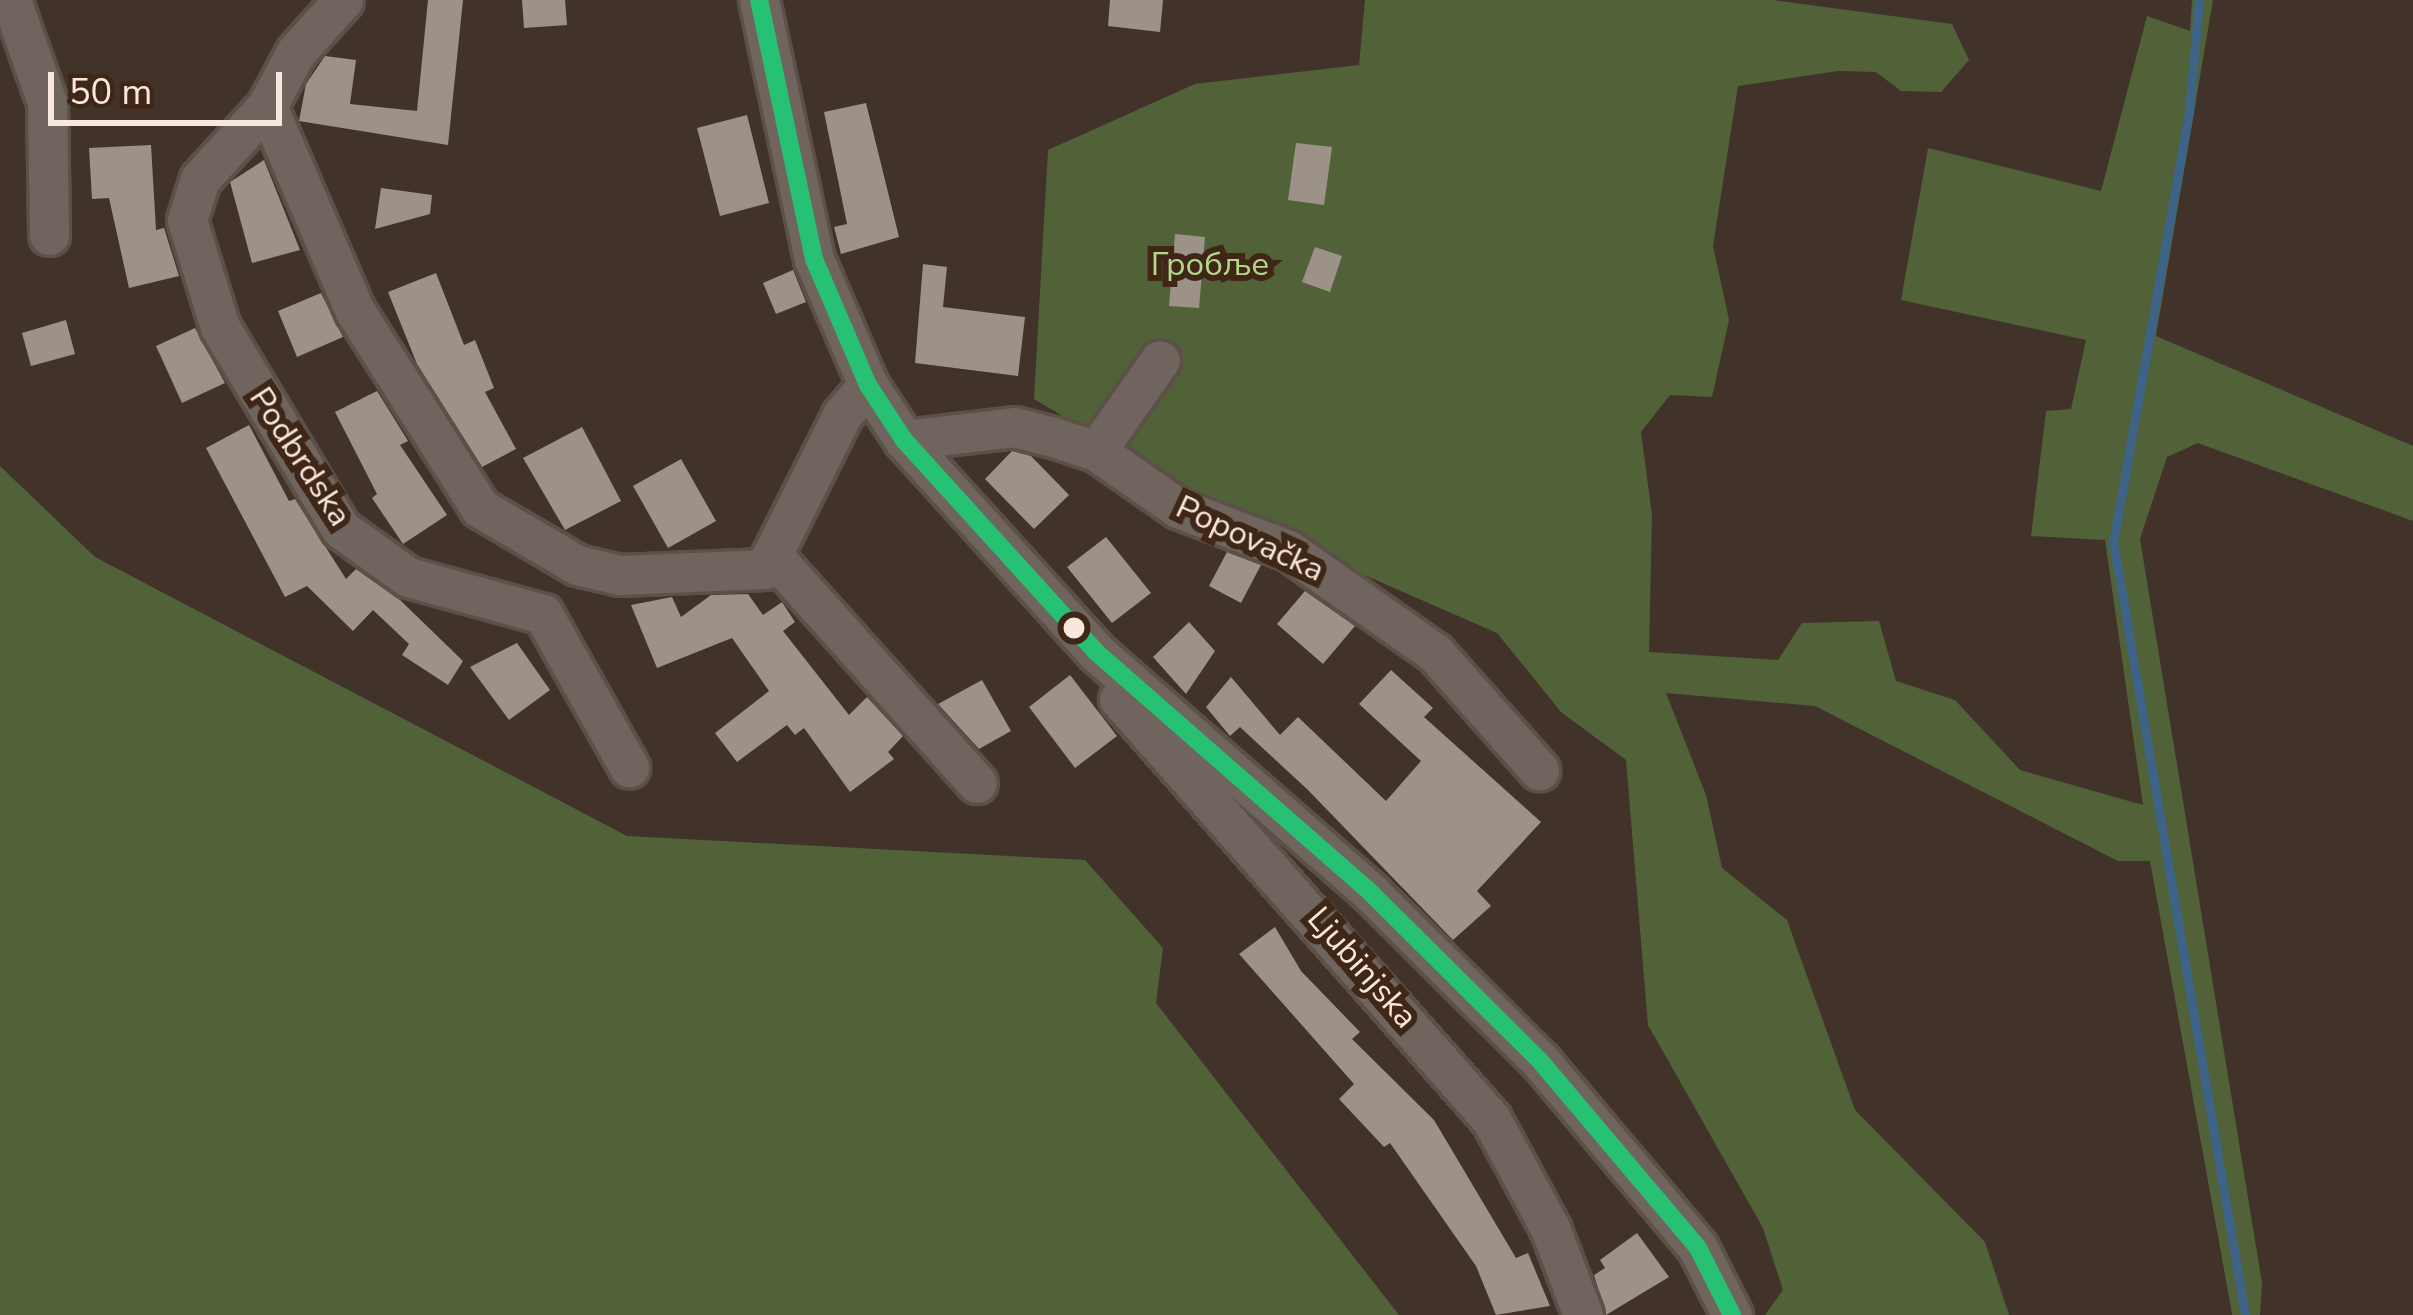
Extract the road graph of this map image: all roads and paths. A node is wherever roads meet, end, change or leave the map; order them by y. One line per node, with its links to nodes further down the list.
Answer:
1 (11, 0): 5 (street)
2 (344, 0): 4 (street, Podbrdska)
3 (759, 0): 7 (street)
4 (267, 106): 10 (street); 12 (street, Podbrdska)
5 (49, 235)
6 (1160, 360): 9 (street)
7 (868, 385): 8 (street); 10 (street)
8 (904, 440): 9 (street, Popovačka); 11 (street)
9 (1096, 451): 13 (street, Popovačka)
10 (773, 556): 14 (street)
11 (1096, 652): 15 (street, Ljubinjska); 16 (street)
12 (629, 767)
13 (1539, 770)
14 (977, 783)
15 (1583, 1315)
16 (1732, 1315)

